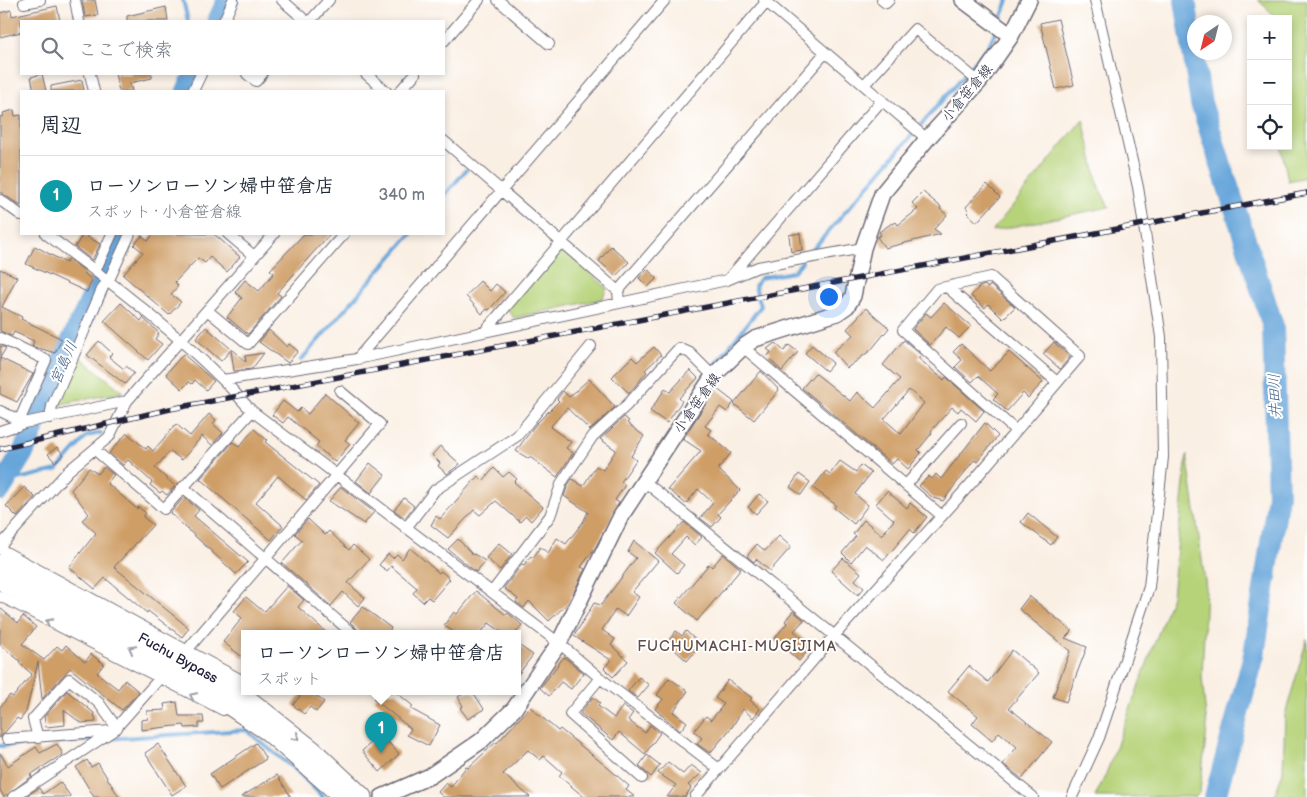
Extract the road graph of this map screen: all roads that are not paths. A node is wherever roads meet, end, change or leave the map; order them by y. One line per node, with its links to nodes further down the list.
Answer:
1 (40, 0): 15 (street)
2 (75, 0): 16 (street)
3 (233, 0): 17 (street)
4 (282, 0): 18 (street)
5 (329, 0): 19 (street)
6 (479, 0): 21 (street)
7 (498, 0): 22 (street)
8 (665, 0): 39 (street)
9 (882, 0): 10 (street)
10 (889, 0)
11 (963, 0): 20 (main road)
12 (1029, 0): 20 (main road, 小倉笹倉線)
13 (1095, 0): 106 (street)
14 (765, 1): 23 (street); 48 (street)
15 (24, 3)
16 (79, 20)
17 (224, 20)
18 (305, 20)
19 (311, 20)
20 (1012, 36): 30 (main road, 小倉笹倉線)
21 (445, 40)
22 (549, 44)
23 (824, 53): 31 (street); 55 (street)
24 (90, 75): 32 (street)
25 (200, 75): 33 (street)
26 (248, 75): 27 (street)
27 (261, 75)
28 (367, 75): 34 (street)
29 (414, 75): 35 (street)
30 (979, 82): 31 (street); 37 (main road, 小倉笹倉線)
31 (864, 85): 36 (street)
32 (94, 90)
33 (193, 90)
34 (385, 90)
35 (401, 90)
36 (882, 100): 37 (street); 52 (street)
37 (927, 139): 49 (main road, 小倉笹倉線)
38 (445, 142): 39 (street)
39 (500, 190): 48 (street); 62 (street)
40 (0, 200): 41 (street)
41 (20, 214)
42 (47, 235): 51 (street)
43 (112, 235): 51 (street)
44 (130, 235): 53 (street)
45 (229, 235): 50 (street)
46 (273, 235): 50 (street)
47 (343, 235): 56 (street)
48 (560, 240): 55 (street); 57 (street)
49 (863, 248): 52 (street); 61 (main road, 小倉笹倉線)
50 (254, 256): 56 (street)
51 (96, 271): 53 (street)
52 (727, 280): 55 (street)
53 (108, 282): 59 (street); 70 (street)
54 (947, 287): 65 (street); 65 (street); 73 (street)
55 (619, 297): 57 (street)
56 (207, 310): 59 (street)
57 (486, 330): 62 (street)
58 (0, 338): 71 (street)
59 (179, 341): 64 (street); 67 (street)
60 (591, 346): 81 (street)
61 (743, 347): 63 (main road, 小倉笹倉線); 78 (street)
62 (357, 359): 64 (street)
63 (713, 376): 77 (main road, 小倉笹倉線); 85 (street)
64 (223, 380): 69 (street)
65 (1057, 382): 73 (street)
66 (340, 391): 76 (street)
67 (127, 401): 70 (street); 75 (street)
68 (0, 411): 71 (street)
69 (252, 411): 76 (street); 79 (street)
70 (47, 418): 71 (street)
71 (20, 423): 74 (street)
72 (960, 424): 78 (street)
73 (1015, 430): 80 (street)
74 (0, 431)
75 (95, 450): 79 (street); 82 (street)
76 (336, 475): 81 (street); 83 (street)
77 (644, 481): 87 (street); 88 (main road, 小倉笹倉線)
78 (906, 485): 80 (street)
79 (183, 487): 83 (street)
80 (942, 516): 87 (street)
81 (406, 528): 85 (street)
82 (0, 547): 89 (street)
83 (265, 558): 86 (street); 89 (street)
84 (4, 579): 91 (street, one-way to 84); 94 (highway, Fuchu Bypass)
85 (492, 592): 88 (street)
86 (348, 630)
87 (834, 636): 98 (street); 105 (street)
88 (559, 642): 90 (street); 103 (main road, 小倉笹倉線)
89 (188, 649): 92 (street)
90 (600, 678): 98 (street); 99 (street)
91 (159, 679): 94 (street, one-way to 91); 95 (street)
92 (241, 680)
93 (256, 695): 94 (street)
94 (272, 726): 101 (highway, Fuchu Bypass); 102 (highway, Fuchu Bypass, one-way to 102)
95 (116, 729): 96 (street); 96 (street); 100 (street)
96 (38, 738): 97 (street)
97 (7, 740)
98 (719, 769): 104 (street)
99 (642, 778)
100 (13, 797)
101 (343, 797)
102 (362, 797)
103 (382, 797)
104 (695, 797)
105 (1033, 797)
106 (1072, 797)

